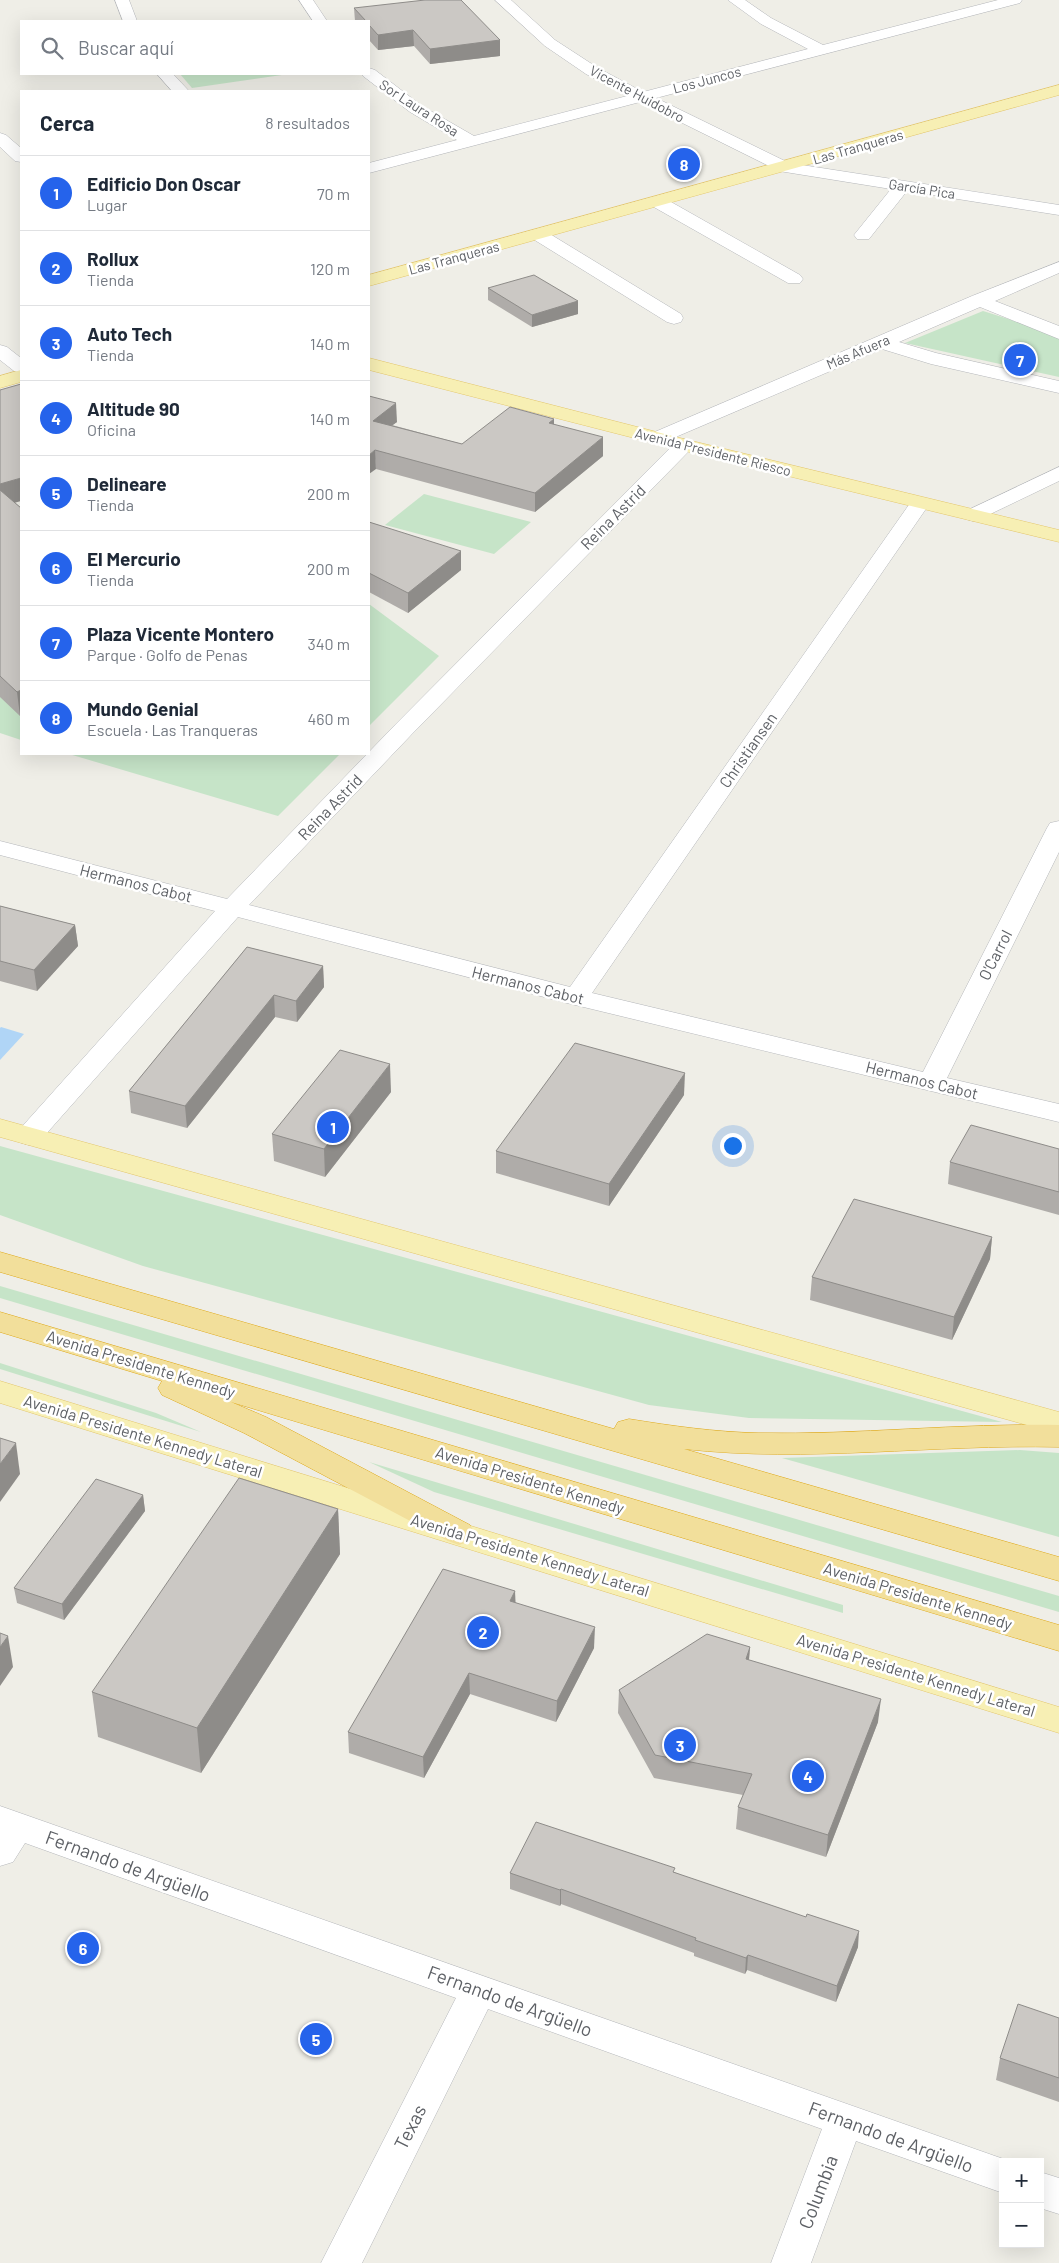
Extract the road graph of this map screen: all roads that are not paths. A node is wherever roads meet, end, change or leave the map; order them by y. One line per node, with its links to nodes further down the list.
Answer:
1 (122, 0): 7 (street)
2 (306, 0): 8 (street)
3 (502, 0): 14 (street, Vicente Huidobro)
4 (734, 0): 9 (street)
5 (1015, 0): 6 (street, Los Juncos)
6 (984, 3): 9 (street, Los Juncos)
7 (130, 20)
8 (319, 20)
9 (822, 50): 14 (street, Los Juncos)
10 (166, 75): 12 (street)
11 (370, 75): 16 (street, Sor Laura Rosa)
12 (180, 90)
13 (1059, 90): 18 (main road, Las Tranqueras)
14 (641, 97): 16 (street, Los Juncos); 18 (street, Vicente Huidobro)
15 (0, 138): 17 (street)
16 (471, 141): 19 (street, Los Juncos)
17 (20, 156)
18 (785, 167): 20 (street, García Pica); 22 (main road, Las Tranqueras)
19 (370, 168)
20 (902, 186): 23 (street, García Pica); 26 (street)
21 (1059, 196): 23 (street)
22 (658, 202): 25 (main road, Las Tranqueras); 28 (street)
23 (1032, 206): 24 (street, García Pica)
24 (1059, 210)
25 (538, 235): 29 (main road, Las Tranqueras); 31 (street)
26 (862, 235)
27 (1059, 267): 30 (street, Más Afuera)
28 (794, 279)
29 (370, 281)
30 (978, 300): 32 (street); 33 (street, Más Afuera)
31 (674, 318)
32 (1059, 333)
33 (879, 342): 39 (street); 40 (street, Más Afuera)
34 (0, 351): 36 (street)
35 (370, 364): 40 (main road, Avenida Presidente Riesco)
36 (20, 366)
37 (20, 376): 38 (main road)
38 (0, 382)
39 (1059, 387)
40 (657, 438): 41 (main road, Avenida Presidente Riesco)
41 (684, 445): 43 (main road, Avenida Presidente Riesco); 48 (street, Reina Astrid)
42 (1059, 472): 44 (street)
43 (920, 503): 44 (main road, Avenida Presidente Riesco); 49 (street, Christiansen)
44 (973, 516): 45 (main road, Avenida Presidente Riesco)
45 (1059, 536)
46 (1059, 828): 50 (street, O'Carrol)
47 (0, 848): 48 (street, Hermanos Cabot)
48 (232, 908): 49 (street, Hermanos Cabot); 53 (street, Reina Astrid)
49 (576, 997): 50 (street, Hermanos Cabot)
50 (931, 1082): 51 (street, Hermanos Cabot)
51 (1059, 1113)
52 (0, 1128): 53 (main road)
53 (29, 1136): 61 (main road)
54 (0, 1256): 56 (highway)
55 (0, 1262): 56 (highway)
56 (46, 1276): 60 (highway)
57 (0, 1322): 58 (highway, Avenida Presidente Kennedy)
58 (80, 1346): 63 (highway); 65 (highway, Avenida Presidente Kennedy)
59 (0, 1392): 63 (main road, Avenida Presidente Kennedy Lateral)
60 (507, 1410): 62 (highway); 64 (highway)
61 (1059, 1423)
62 (1059, 1436)
63 (459, 1533): 66 (main road, Avenida Presidente Kennedy Lateral)
64 (1059, 1569)
65 (1059, 1638)
66 (1059, 1720)
67 (6, 1833): 68 (street, Fernando de Argüello)
68 (479, 1990): 69 (street, Fernando de Argüello); 73 (street, Texas)
69 (845, 2120): 70 (street, Fernando de Argüello); 74 (street, Columbia)
70 (999, 2175)
71 (1044, 2191): 72 (street)
72 (1059, 2196)
73 (341, 2263)
74 (791, 2263)

